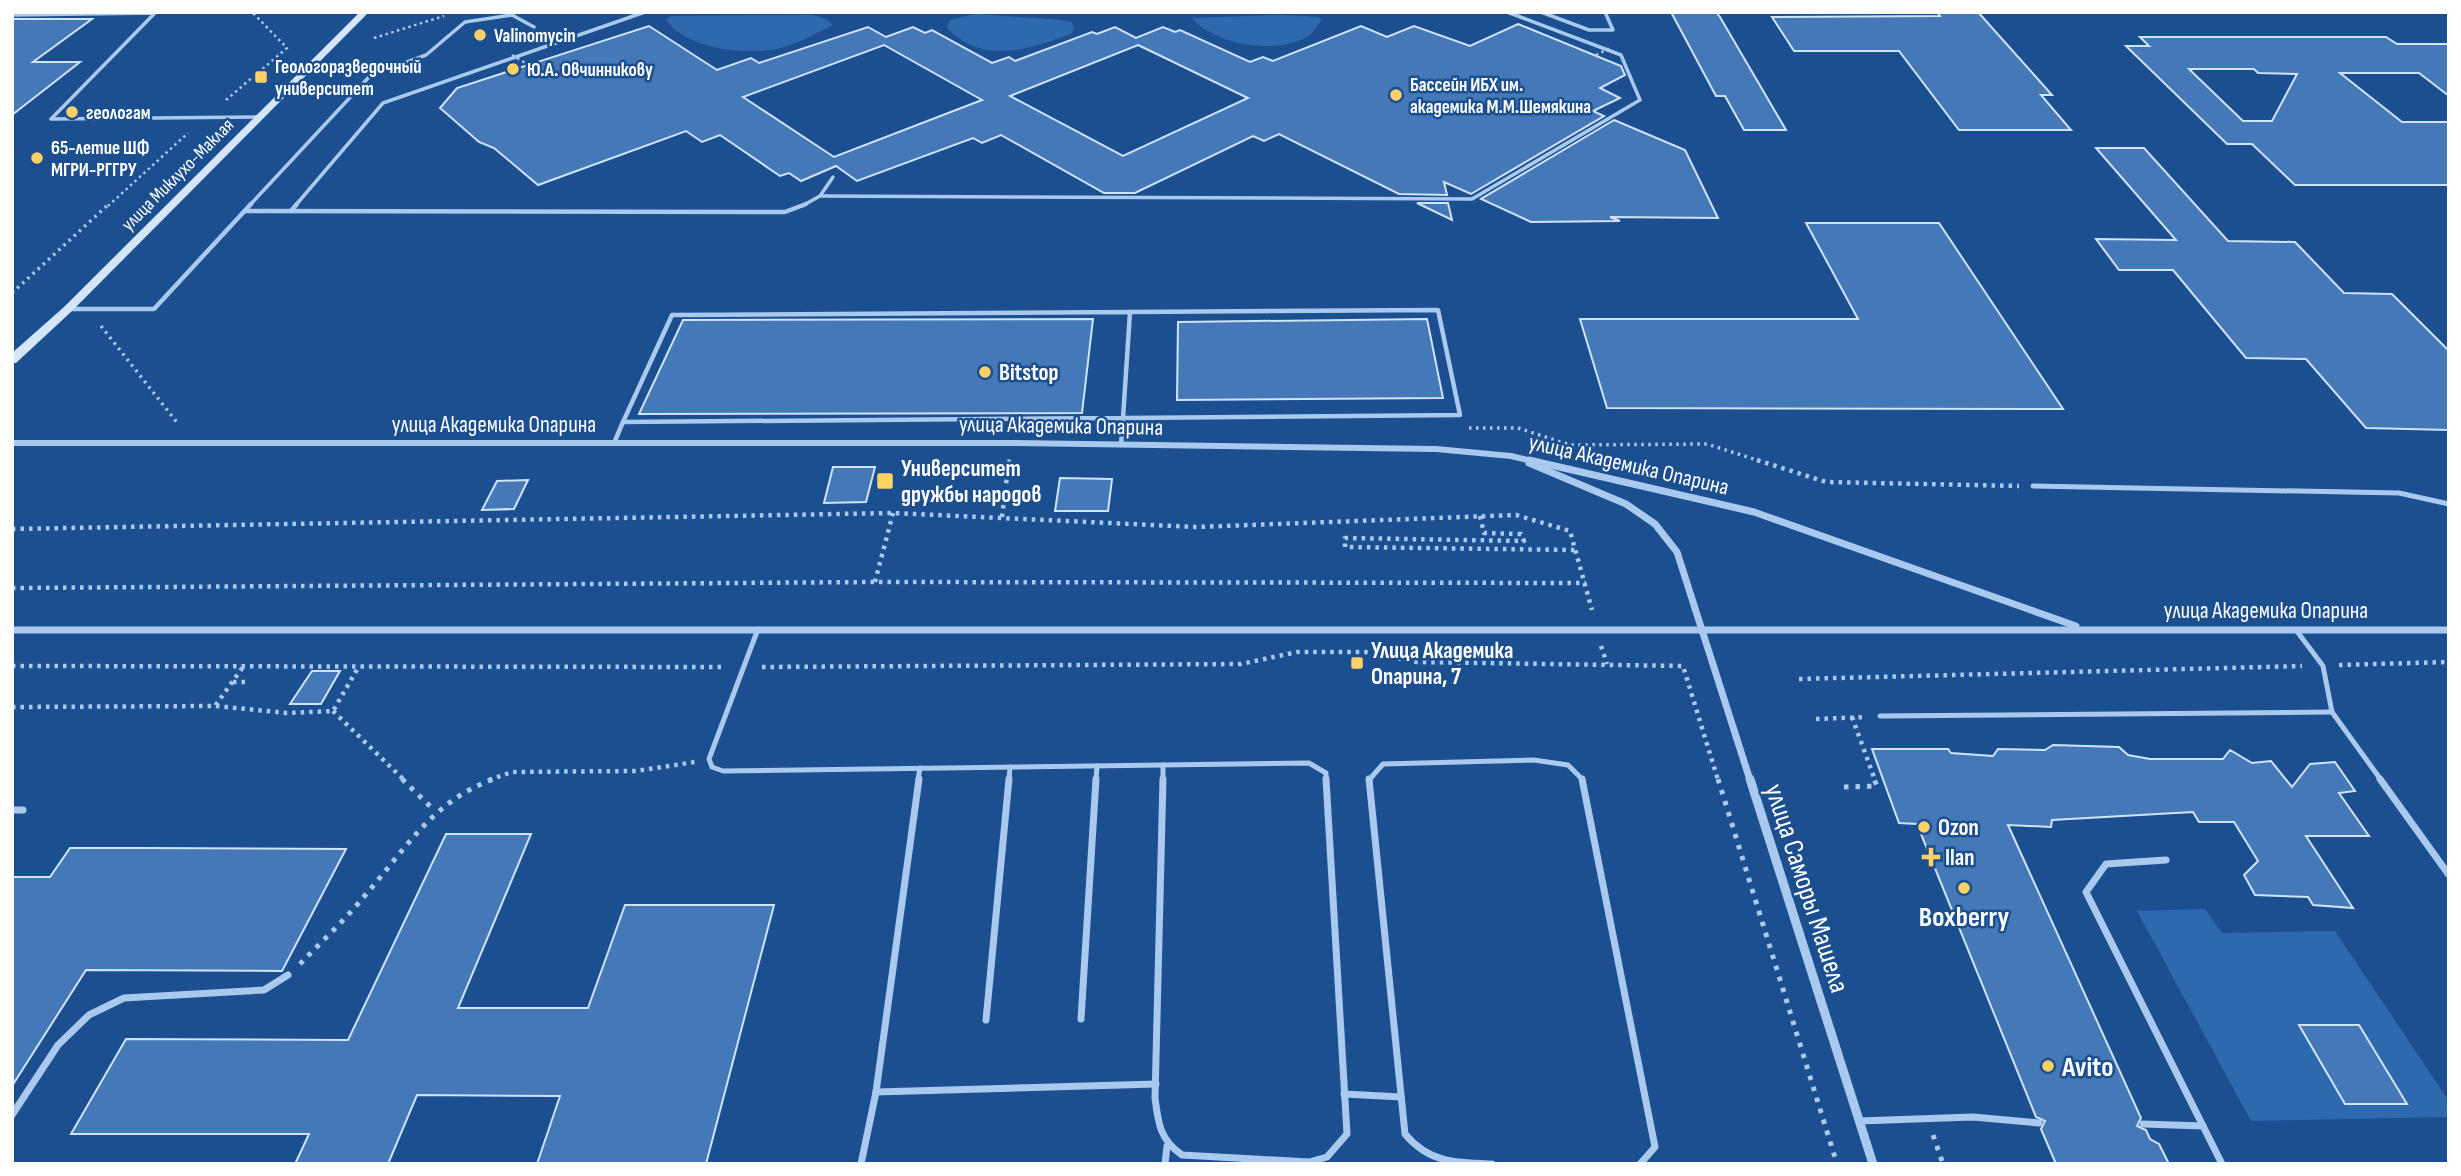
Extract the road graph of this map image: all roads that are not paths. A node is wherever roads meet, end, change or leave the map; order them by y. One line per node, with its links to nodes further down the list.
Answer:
1 (365, 12): 8 (main road, улица Миклухо-Маклая)
2 (645, 12): 12 (lane)
3 (1507, 12): 10 (lane)
4 (1541, 12): 5 (lane)
5 (1605, 12)
6 (12, 15): 8 (lane)
7 (534, 27): 11 (lane)
8 (259, 117): 13 (main road, улица Миклухо-Маклая)
9 (833, 177): 10 (lane)
10 (821, 196): 12 (lane)
11 (245, 211): 12 (lane); 13 (lane)
12 (291, 211)
13 (68, 309): 15 (main road, улица Миклухо-Маклая)
14 (1130, 312): 16 (lane); 16 (lane); 17 (lane)
15 (12, 360)
16 (1123, 418): 17 (lane); 20 (lane)
17 (623, 422): 19 (lane)
18 (12, 443): 19 (street, улица Академика Опарина)
19 (614, 443): 20 (street, улица Академика Опарина)
20 (1121, 445): 21 (street, улица Академика Опарина)
21 (1511, 457): 24 (street, улица Саморы Машела); 25 (street, улица Академика Опарина)
22 (2033, 486): 23 (lane)
23 (2449, 504)
24 (1700, 627): 25 (street, улица Академика Опарина); 26 (street, улица Академика Опарина); 48 (street, улица Саморы Машела)
25 (2083, 628): 28 (street, улица Академика Опарина)
26 (758, 629): 27 (street, улица Академика Опарина); 35 (lane)
27 (12, 630)
28 (2296, 630): 29 (street, улица Академика Опарина); 30 (lane)
29 (2449, 630)
30 (2332, 712): 31 (lane); 39 (lane)
31 (1880, 716)
32 (1163, 765): 33 (lane); 43 (lane); 45 (lane)
33 (1097, 766): 34 (lane); 41 (lane)
34 (1010, 767): 35 (lane); 42 (lane)
35 (920, 768): 44 (lane)
36 (12, 810): 37 (lane)
37 (23, 810)
38 (2166, 860): 51 (lane)
39 (2449, 875)
40 (288, 975): 47 (lane)
41 (1081, 1019)
42 (986, 1020)
43 (1156, 1084): 44 (lane); 52 (lane)
44 (876, 1091): 53 (lane)
45 (1344, 1094): 46 (lane); 52 (lane)
46 (1401, 1097): 55 (lane); 56 (lane)
47 (12, 1115)
48 (1859, 1121): 49 (lane); 57 (street, улица Саморы Машела)
49 (2039, 1123)
50 (2143, 1124): 51 (lane)
51 (2203, 1126): 58 (lane)
52 (1167, 1146): 54 (lane)
53 (861, 1164)
54 (1165, 1164)
55 (1492, 1164)
56 (1640, 1164)
57 (1873, 1164)
58 (2222, 1164)

